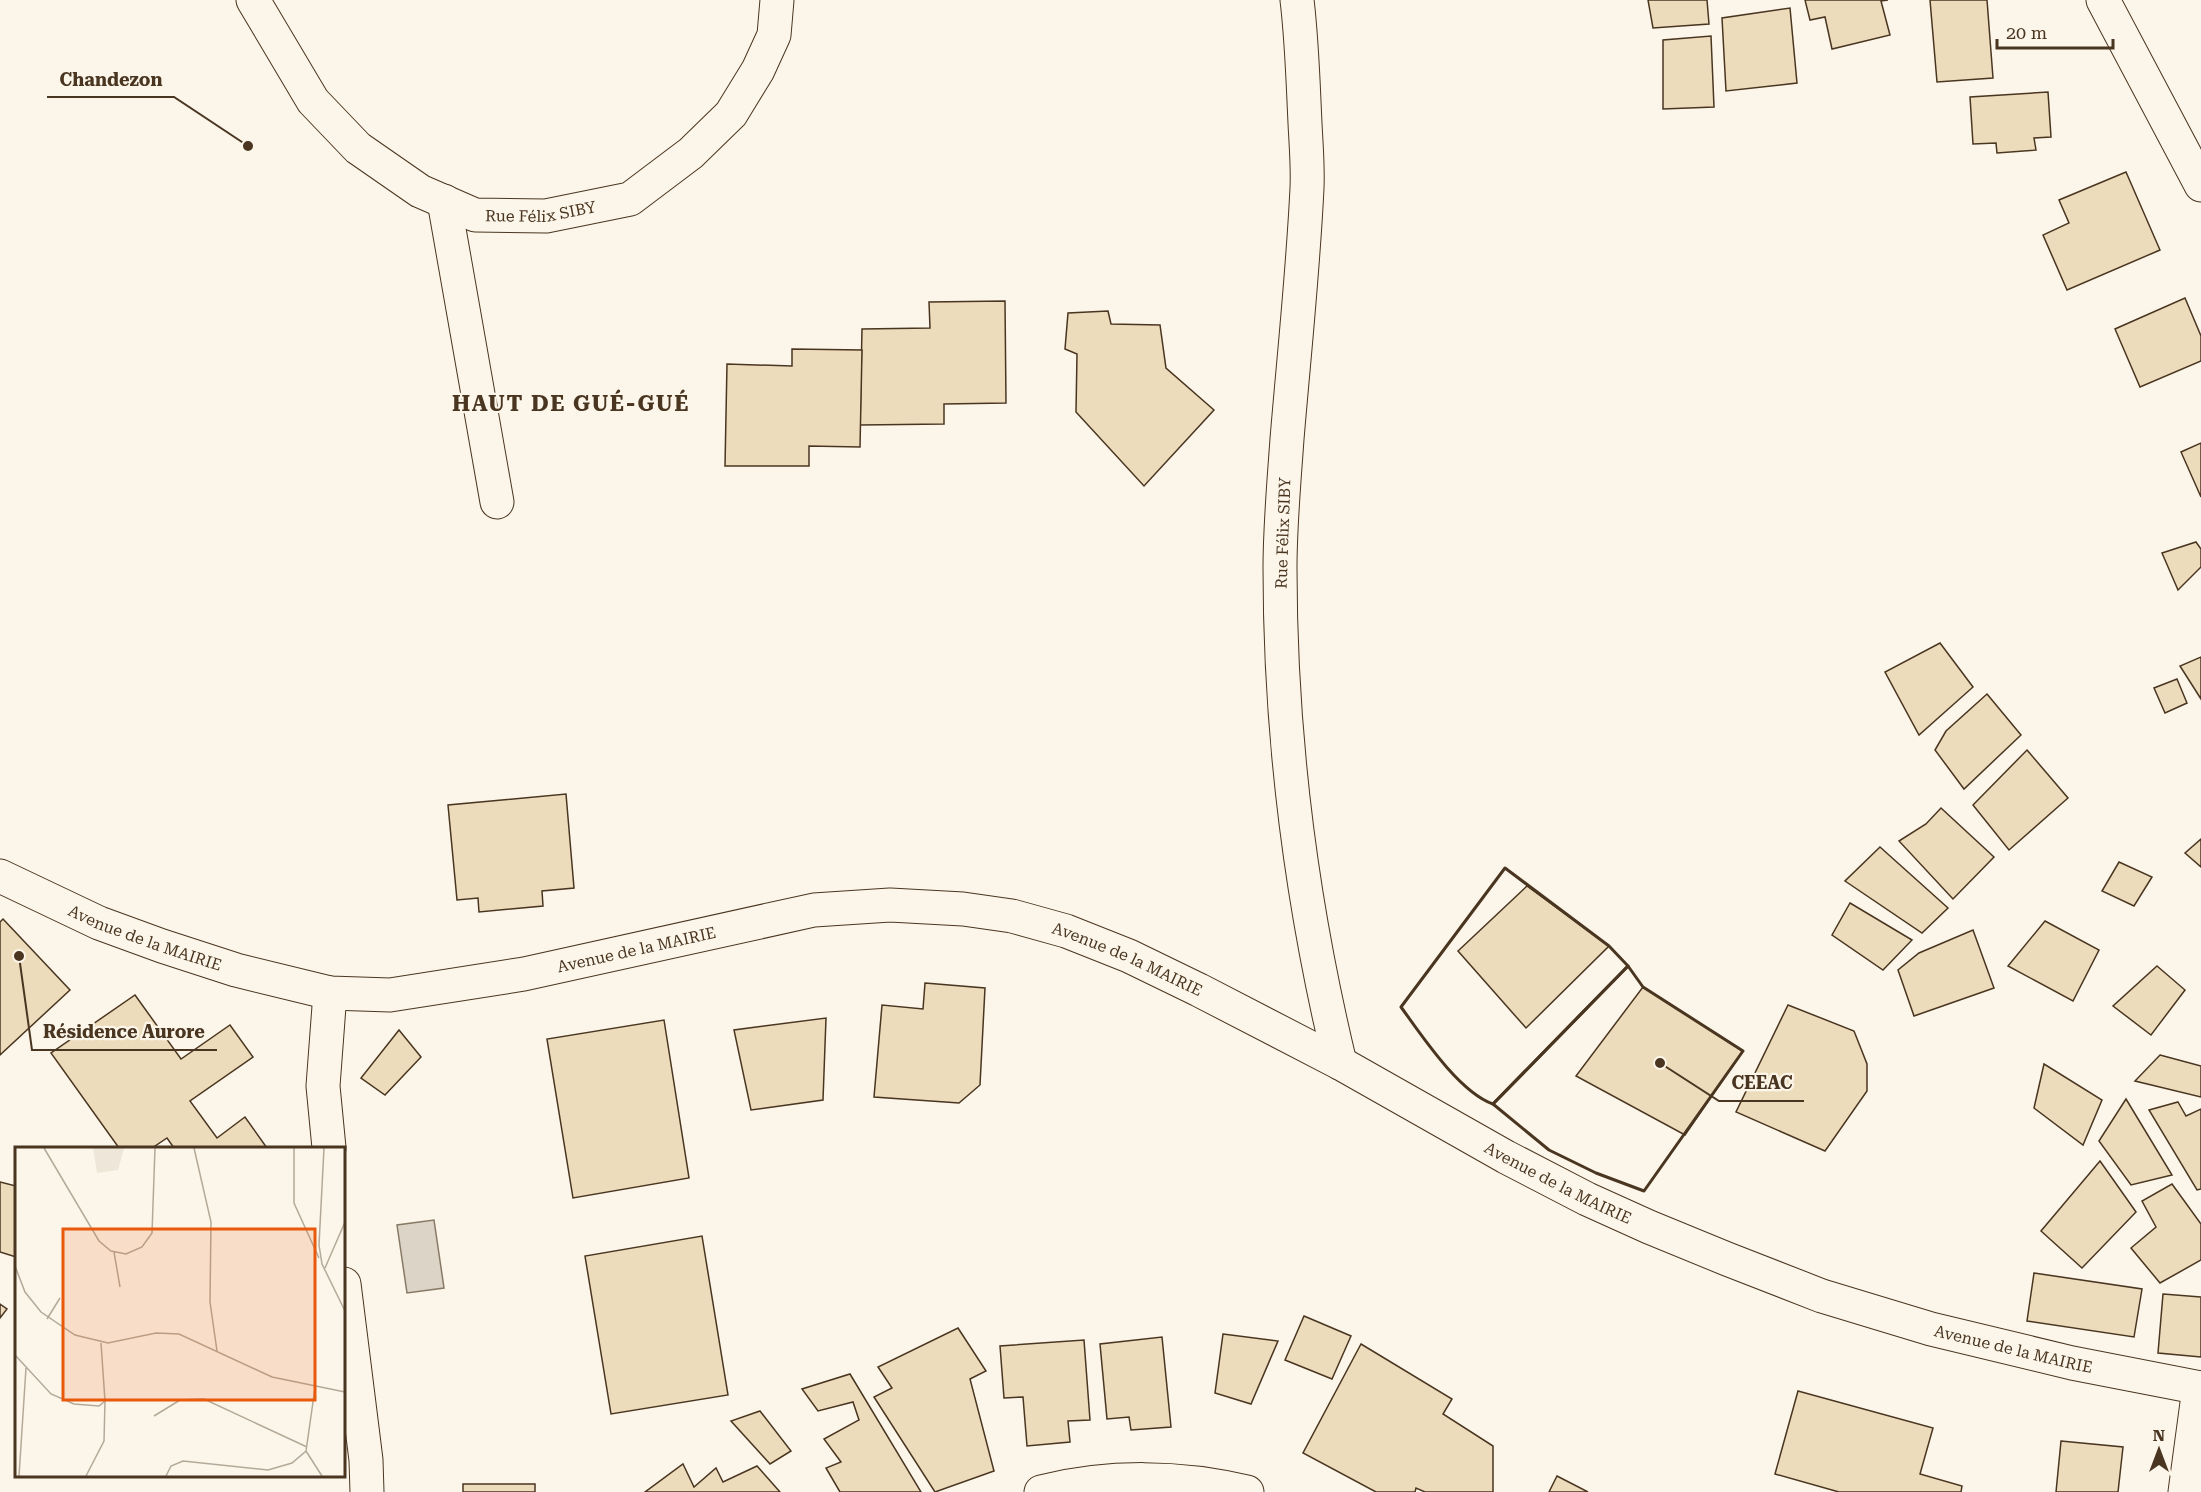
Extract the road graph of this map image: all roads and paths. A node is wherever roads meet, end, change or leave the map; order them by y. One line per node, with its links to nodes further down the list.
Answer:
1 (254, 0): 6 (street, Rue Félix SIBY)
2 (777, 0): 6 (street, Rue Félix SIBY)
3 (1297, 0): 10 (street, Rue Félix SIBY)
4 (2103, 0): 5 (street)
5 (2201, 185)
6 (444, 201): 7 (street)
7 (497, 501)
8 (0, 876): 9 (street, Avenue de la MAIRIE)
9 (330, 993): 10 (street, Avenue de la MAIRIE); 11 (street)
10 (1340, 1063): 13 (street, Avenue de la MAIRIE)
11 (329, 1147)
12 (345, 1292): 14 (street)
13 (2200, 1388): 17 (street)
14 (367, 1492)
15 (1041, 1492): 16 (street)
16 (1247, 1492)
17 (2185, 1492)

